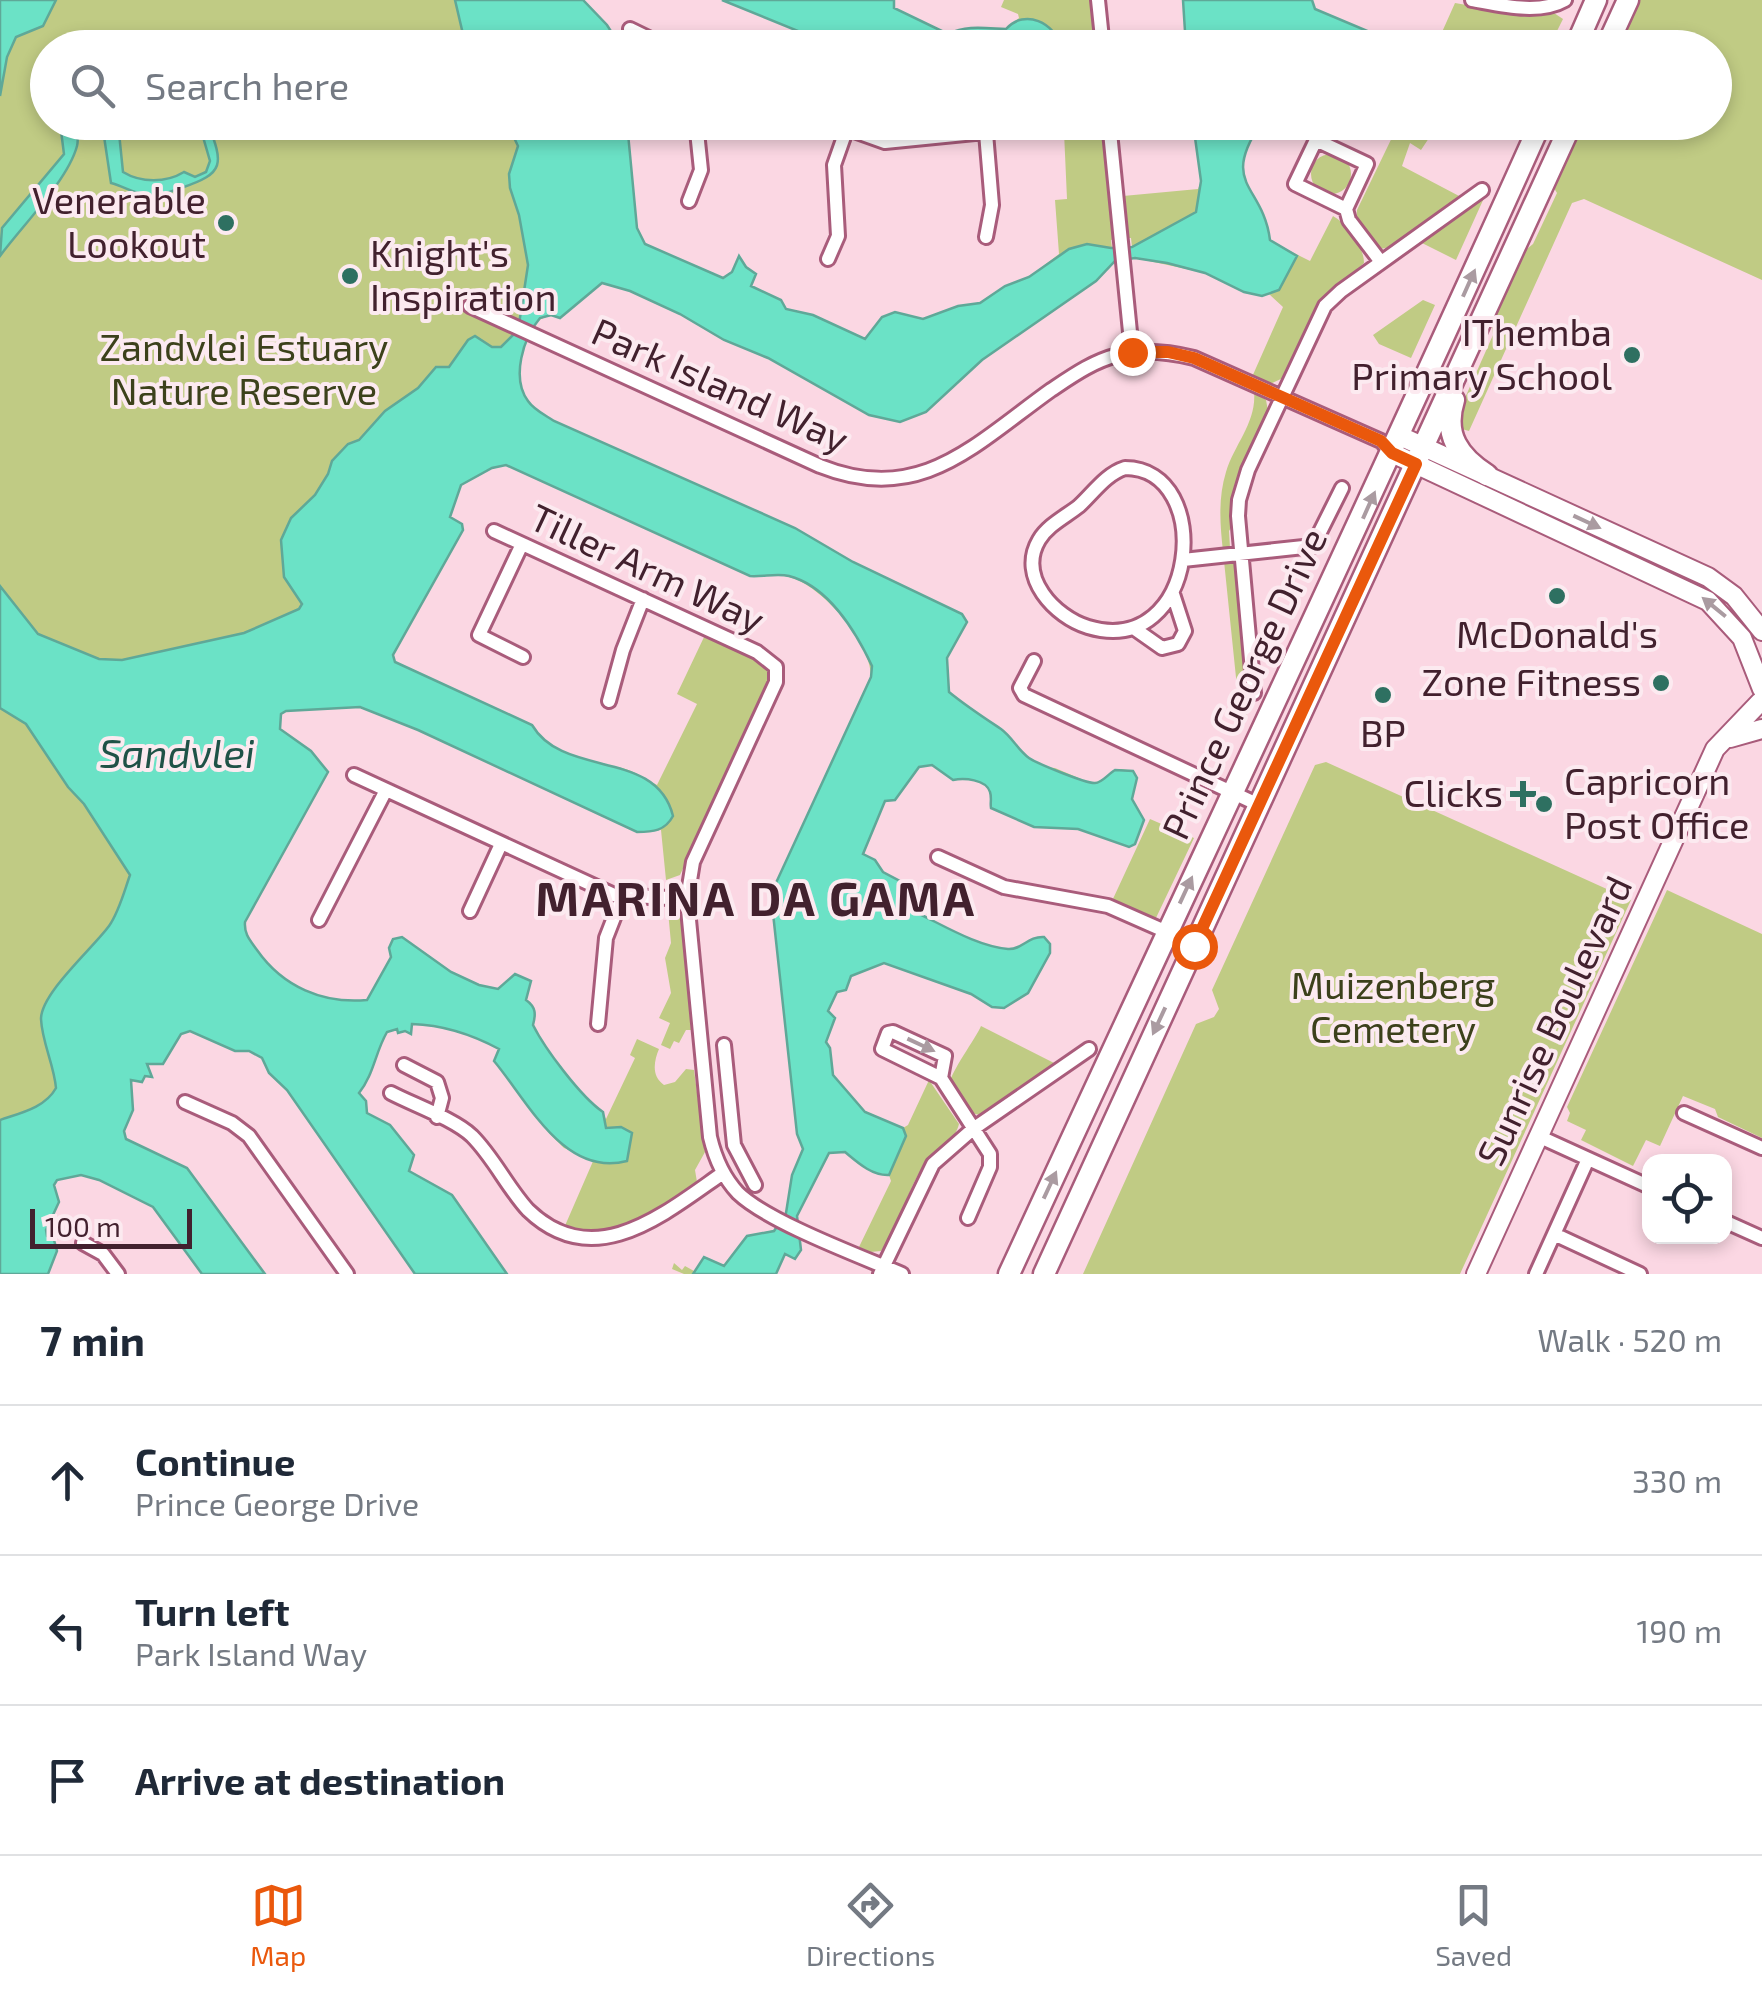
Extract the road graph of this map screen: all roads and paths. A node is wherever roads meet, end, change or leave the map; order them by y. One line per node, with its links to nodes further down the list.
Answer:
1 (1098, 0): 6 (street)
2 (1472, 0): 5 (street)
3 (1596, 0): 7 (main road)
4 (1628, 0): 8 (main road)
5 (1564, 1)
6 (1100, 30)
7 (1583, 30)
8 (1614, 30)
9 (697, 140): 20 (street)
10 (843, 140): 23 (street)
11 (878, 140): 12 (street)
12 (907, 140)
13 (987, 140): 22 (street)
14 (1112, 140): 27 (street)
15 (1533, 140): 17 (main road, Prince George Drive)
16 (1564, 140): 18 (main road, Prince George Drive)
17 (1527, 154): 18 (main road); 29 (main road, Prince George Drive, one-way to 17)
18 (1552, 166): 26 (main road, Prince George Drive)
19 (1482, 190): 24 (street)
20 (689, 201)
21 (1346, 208): 21 (street); 24 (street)
22 (986, 237)
23 (828, 259)
24 (1380, 262): 28 (street)
25 (470, 306): 27 (street, Park Island Way)
26 (1486, 314): 30 (main road, Prince George Drive); 31 (main road)
27 (1132, 352): 28 (street, Park Island Way)
28 (1281, 397): 29 (street, Park Island Way); 35 (street)
29 (1391, 443): 30 (street); 50 (main road, Prince George Drive, one-way to 29)
30 (1420, 455): 31 (street); 45 (street, one-way to 30); 51 (main road, Prince George Drive)
31 (1487, 475): 40 (street, one-way to 40)
32 (1342, 488): 35 (street)
33 (494, 531): 34 (street, Tiller Arm Way)
34 (522, 544): 38 (street, Tiller Arm Way); 41 (street)
35 (1242, 554): 36 (street); 43 (street)
36 (1183, 560): 37 (street); 39 (street)
37 (1172, 594): 39 (street); 39 (street)
38 (643, 599): 44 (street); 55 (street, Tiller Arm Way)
39 (1135, 628)
40 (1762, 631)
41 (522, 657)
42 (1034, 661): 50 (street)
43 (1254, 693)
44 (609, 701)
45 (1761, 702): 47 (street, Sunrise Boulevard)
46 (1762, 729): 47 (street)
47 (1720, 742): 69 (street, Sunrise Boulevard)
48 (354, 775): 49 (street)
49 (386, 790): 52 (street); 57 (street)
50 (1231, 794): 51 (street); 58 (main road, Prince George Drive, one-way to 50)
51 (1258, 806): 88 (main road, Prince George Drive, one-way to 88)
52 (501, 844): 54 (street); 56 (street)
53 (938, 857): 58 (street)
54 (622, 898): 55 (street); 59 (street)
55 (687, 898): 72 (street)
56 (470, 911)
57 (319, 920)
58 (1167, 932): 87 (main road, Prince George Drive, one-way to 58)
59 (598, 1024)
60 (724, 1045): 70 (street)
61 (1089, 1049): 68 (street)
62 (404, 1065): 67 (street)
63 (940, 1078): 63 (street, one-way to 63); 68 (street)
64 (391, 1093): 67 (street)
65 (185, 1102): 85 (street)
66 (1684, 1113): 71 (street)
67 (437, 1116): 74 (street)
68 (974, 1129): 77 (street); 82 (street)
69 (1538, 1136): 73 (street); 89 (street, Sunrise Boulevard)
70 (734, 1145): 72 (street); 76 (street)
71 (1762, 1148)
72 (714, 1151): 74 (street)
73 (1588, 1159): 75 (street); 79 (street)
74 (723, 1173): 82 (street)
75 (1642, 1183)
76 (755, 1185)
77 (968, 1218)
78 (1732, 1225): 80 (street)
79 (1554, 1234): 83 (street); 90 (street)
80 (1762, 1238)
81 (83, 1243): 84 (street)
82 (882, 1270): 86 (street)
83 (1631, 1272)
84 (118, 1274)
85 (347, 1274)
86 (902, 1274)
87 (1009, 1274)
88 (1044, 1274)
89 (1476, 1274)
90 (1536, 1274)

